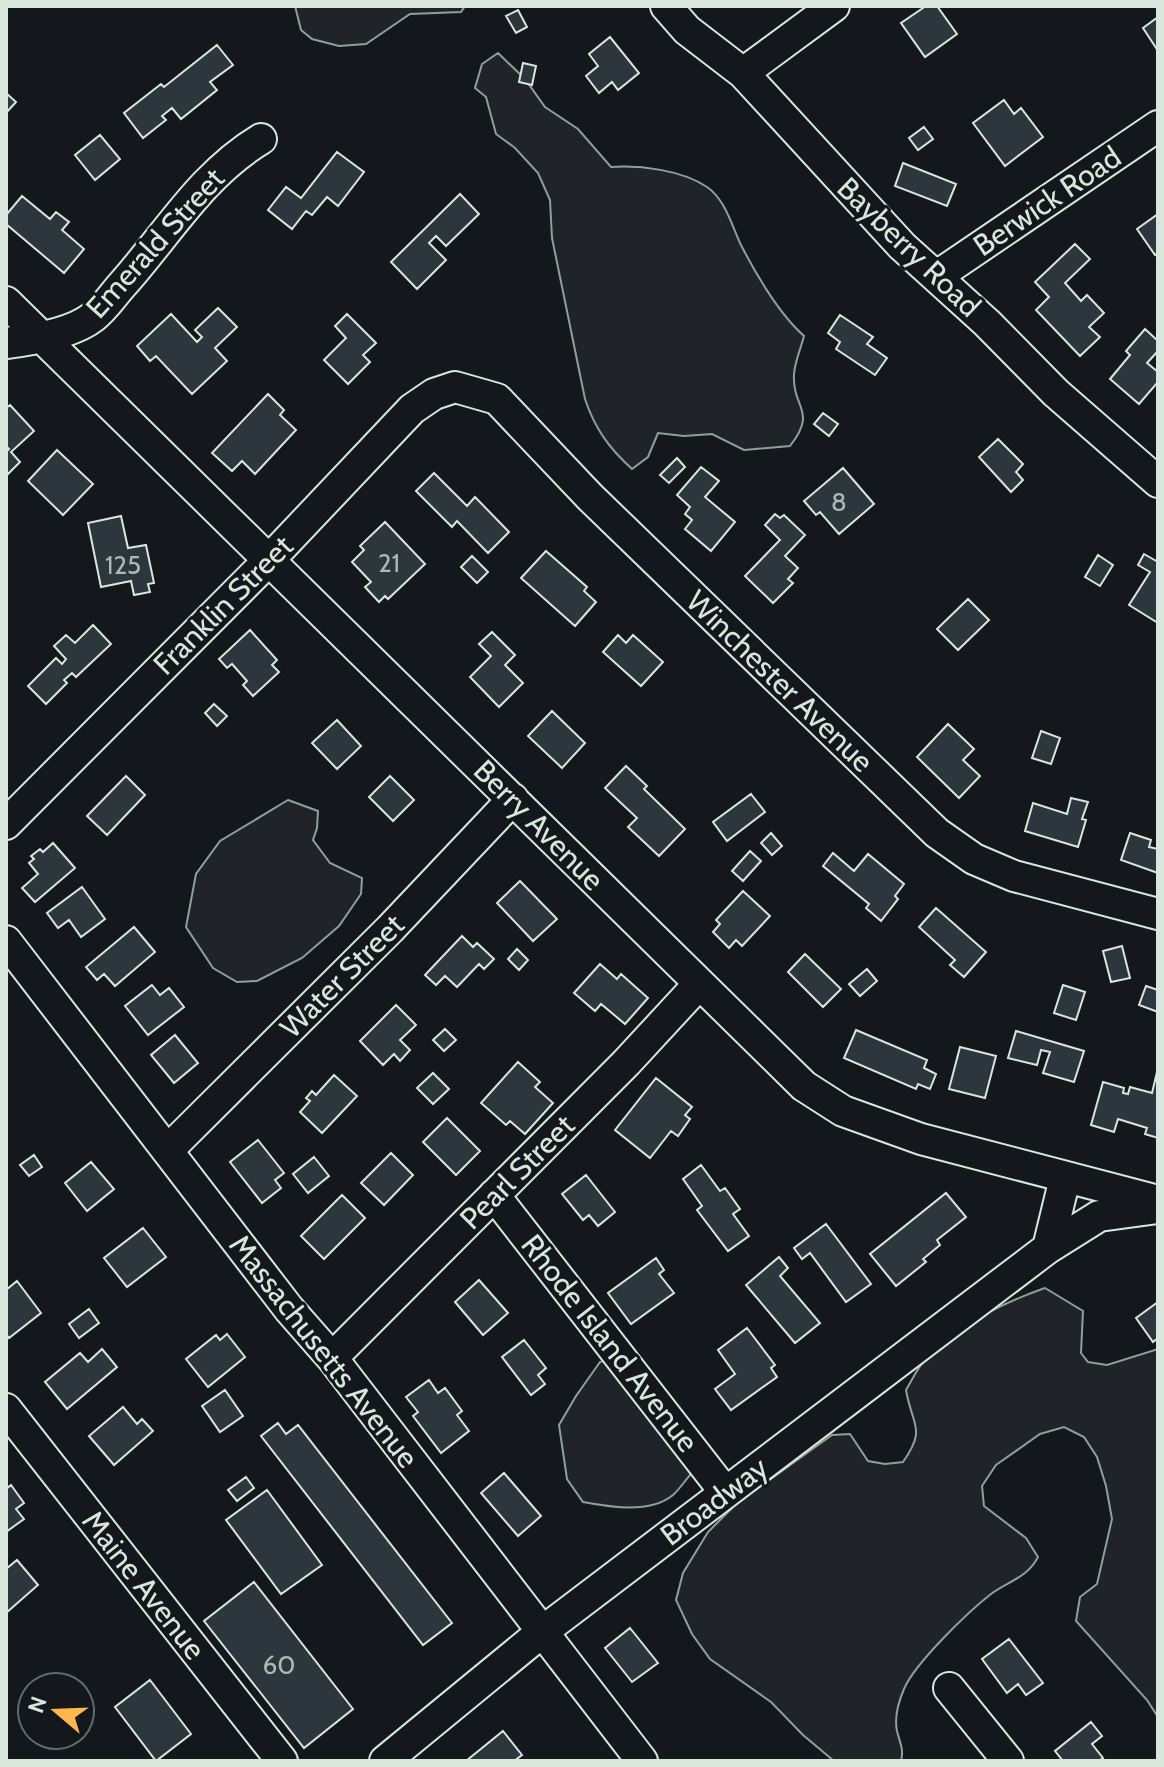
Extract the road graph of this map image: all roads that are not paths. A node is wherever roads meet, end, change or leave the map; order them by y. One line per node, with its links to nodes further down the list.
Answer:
1 (666, 6): 3 (street, Bayberry Road)
2 (834, 6): 3 (street)
3 (743, 73): 6 (street, Bayberry Road)
4 (1158, 126): 6 (street, Berwick Road)
5 (261, 139): 8 (street, Emerald Street)
6 (937, 276): 11 (street, Bayberry Road)
7 (6, 302): 8 (street, Berry Avenue)
8 (44, 338): 9 (street, Emerald Street); 12 (street, Berry Avenue)
9 (6, 343)
10 (442, 391): 12 (street, Franklin Street); 15 (street, Winchester Avenue)
11 (1158, 482)
12 (269, 560): 13 (street, Berry Avenue); 14 (street, Franklin Street)
13 (513, 799): 17 (street, Berry Avenue); 18 (street, Water Street)
14 (6, 824)
15 (1158, 914)
16 (6, 941): 18 (street, Massachusetts Avenue)
17 (699, 984): 19 (street, Berry Avenue); 20 (street, Pearl Street)
18 (168, 1150): 24 (street, Massachusetts Avenue)
19 (1065, 1178): 21 (street, Berry Avenue); 23 (street)
20 (494, 1195): 24 (street, Pearl Street); 26 (street, Rhode Island Avenue)
21 (1158, 1201)
22 (1158, 1208): 23 (street, Broadway)
23 (1048, 1248): 26 (street, Broadway)
24 (332, 1358): 27 (street, Massachusetts Avenue)
25 (6, 1409): 29 (street, Maine Avenue)
26 (725, 1492): 27 (street, Broadway)
27 (542, 1632): 30 (street, Broadway); 31 (street, Massachusetts Avenue)
28 (949, 1688): 32 (street)
29 (282, 1761)
30 (385, 1761)
31 (642, 1761)
32 (1008, 1761)

